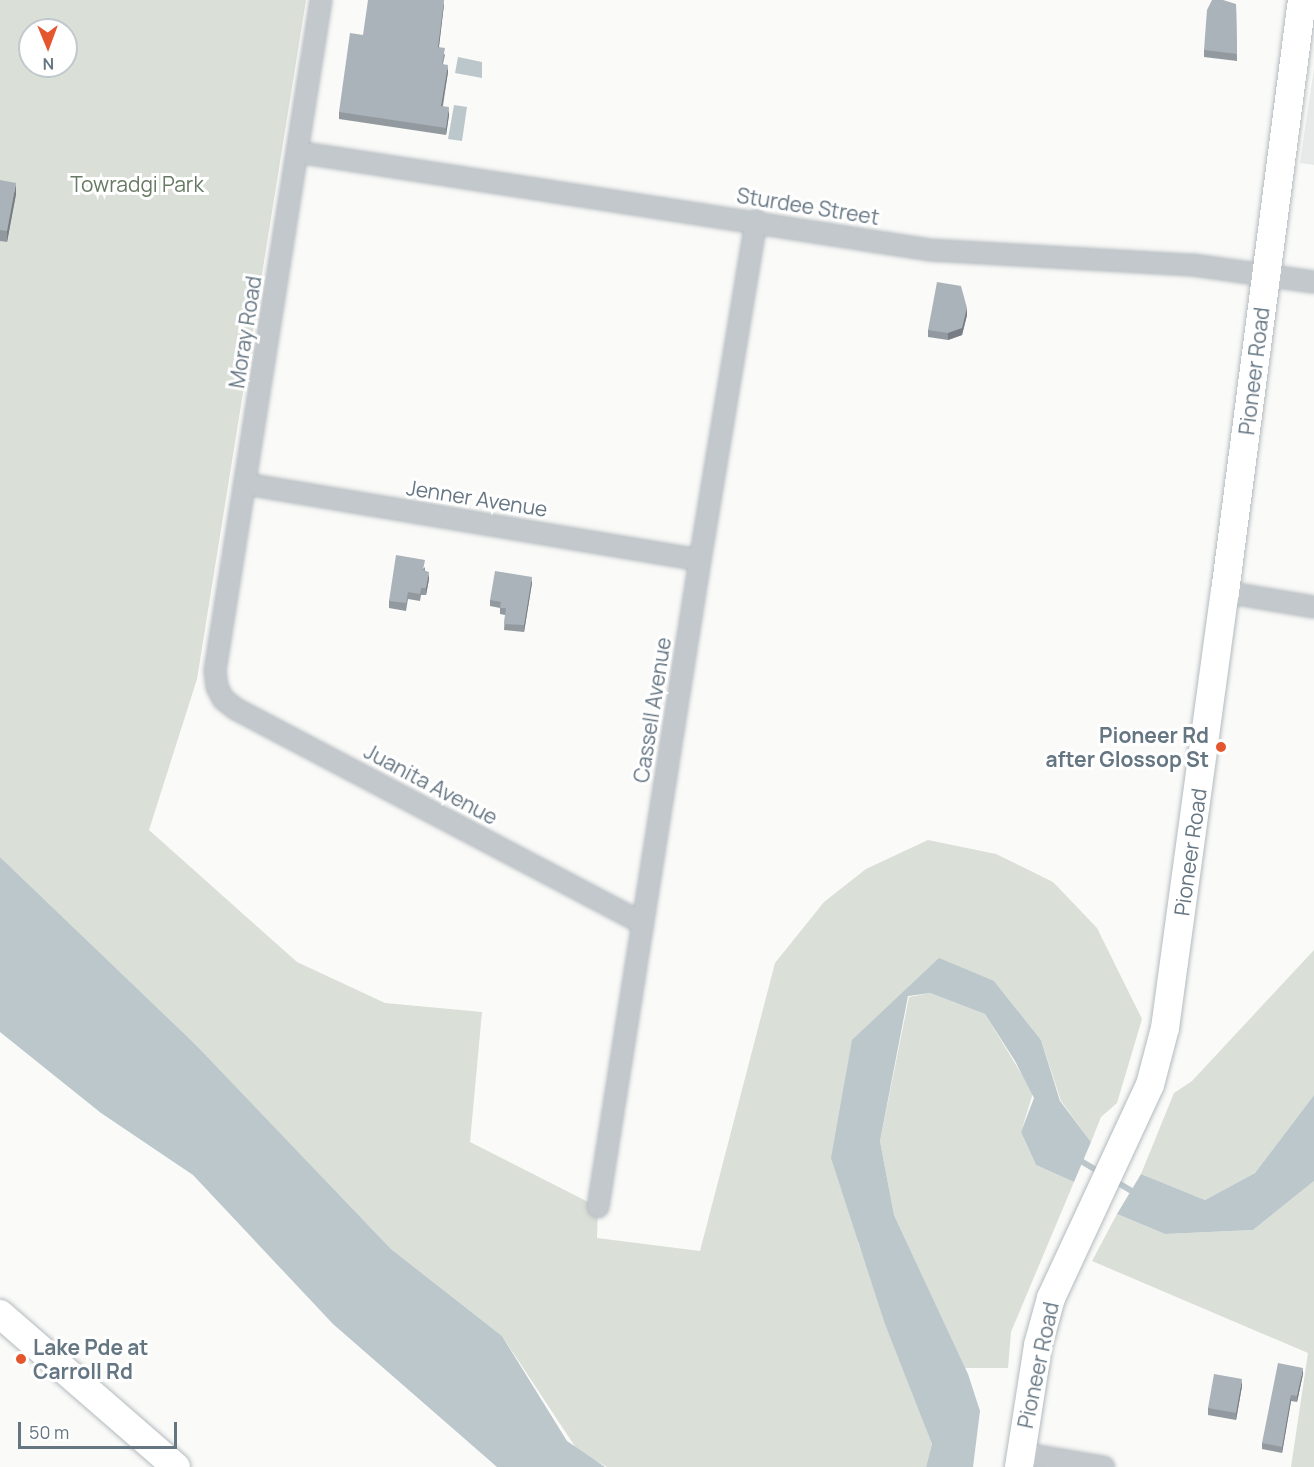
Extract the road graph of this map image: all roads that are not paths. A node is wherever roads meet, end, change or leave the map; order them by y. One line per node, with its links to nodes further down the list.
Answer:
1 (321, 0): 3 (street, Moray Road)
2 (1302, 0): 5 (main road, Pioneer Road)
3 (297, 152): 4 (street, Sturdee Street); 7 (street, Moray Road)
4 (756, 221): 5 (street, Sturdee Street); 8 (street, Cassell Avenue)
5 (1267, 274): 6 (street, Sturdee Street); 9 (main road, Pioneer Road)
6 (1314, 282)
7 (246, 484): 8 (street, Jenner Avenue); 11 (street, Moray Road)
8 (700, 560): 12 (street, Cassell Avenue)
9 (1226, 592): 10 (street); 15 (main road, Pioneer Road)
10 (1314, 607)
11 (215, 671): 12 (street, Juanita Avenue)
12 (643, 924): 13 (street, Cassell Avenue)
13 (598, 1207)
14 (0, 1314): 16 (main road)
15 (1020, 1460): 17 (street)
16 (176, 1467)
17 (1104, 1467)

